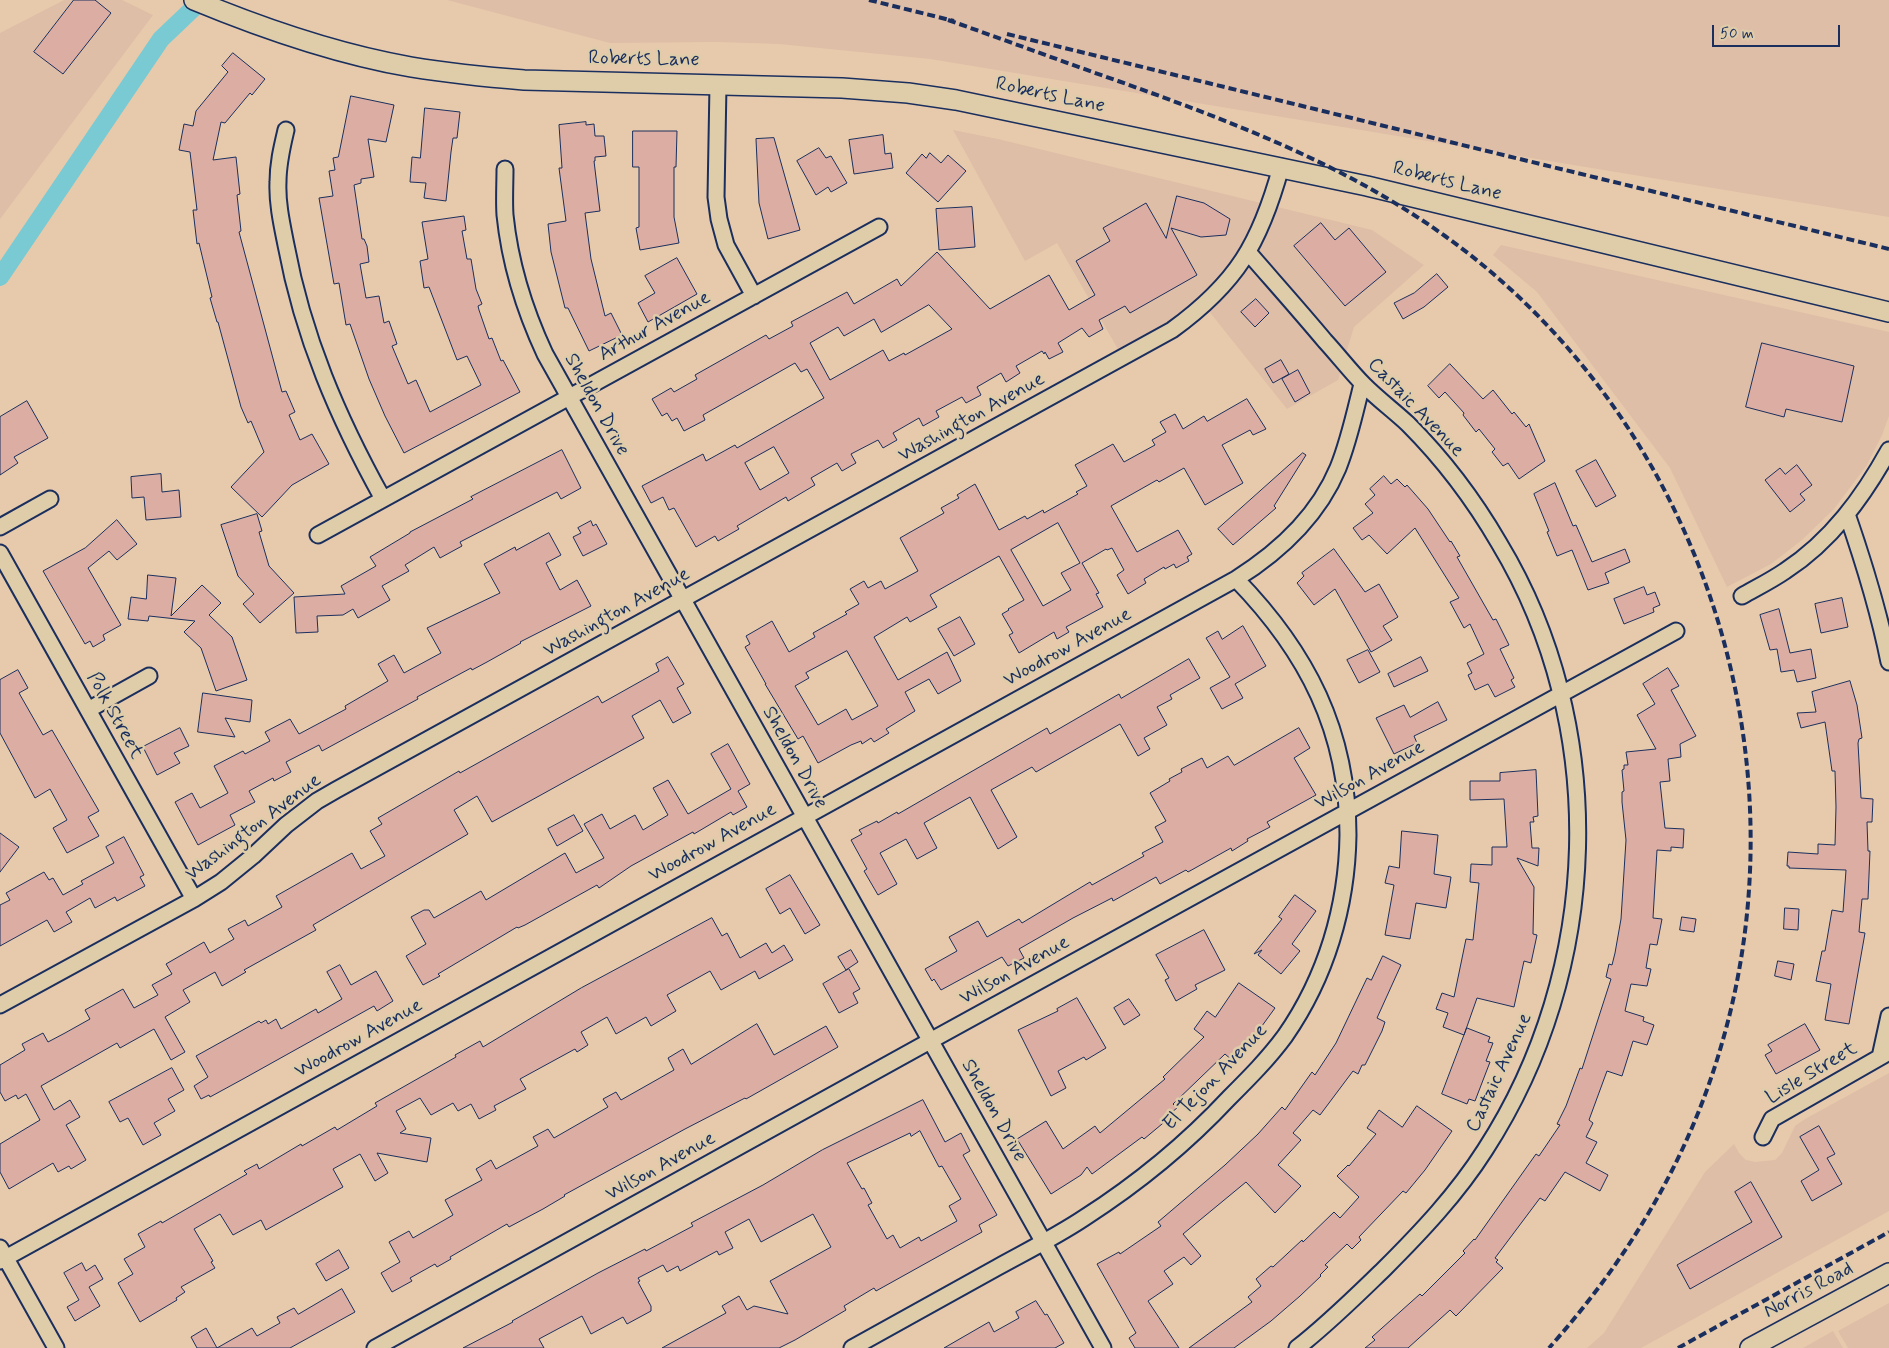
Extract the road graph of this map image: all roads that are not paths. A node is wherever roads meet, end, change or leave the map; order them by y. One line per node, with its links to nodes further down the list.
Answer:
1 (194, 0): 2 (street, Roberts Lane)
2 (718, 85): 4 (street, Roberts Lane); 8 (street)
3 (286, 130): 14 (street)
4 (1281, 167): 7 (street); 9 (street, Roberts Lane)
5 (505, 169): 11 (street, Sheldon Drive)
6 (879, 227): 8 (street, Arthur Avenue)
7 (1248, 252): 10 (street, Castaic Avenue); 21 (street, Washington Avenue)
8 (754, 296): 11 (street, Arthur Avenue)
9 (1889, 312)
10 (1362, 384): 19 (street, Woodrow Avenue); 26 (street, Castaic Avenue)
11 (568, 397): 14 (street, Arthur Avenue); 21 (street, Sheldon Drive)
12 (1889, 450): 15 (street)
13 (50, 499): 16 (street)
14 (383, 499): 17 (street, Arthur Avenue)
15 (1847, 514): 20 (street); 22 (street)
16 (0, 527)
17 (318, 535)
18 (0, 553): 27 (street, Polk Street)
19 (1236, 579): 28 (street, El Tejon Avenue); 29 (street, Woodrow Avenue)
20 (1742, 596)
21 (682, 600): 29 (street, Sheldon Drive); 30 (street, Washington Avenue)
22 (1885, 626): 24 (street)
23 (1676, 631): 26 (street, Wilson Avenue)
24 (1889, 662)
25 (149, 676): 27 (street)
26 (1561, 694): 28 (street, Wilson Avenue); 43 (street, Castaic Avenue)
27 (88, 710): 30 (street, Polk Street)
28 (1348, 811): 33 (street, Wilson Avenue); 36 (street, El Tejon Avenue)
29 (804, 816): 33 (street, Sheldon Drive); 37 (street, Woodrow Avenue)
30 (194, 899): 31 (street, Washington Avenue)
31 (0, 1005)
32 (1889, 1016): 34 (street)
33 (930, 1041): 36 (street, Sheldon Drive); 40 (street, Wilson Avenue)
34 (1884, 1055): 35 (street, Lisle Street)
35 (1763, 1137)
36 (1044, 1242): 41 (street, El Tejon Avenue); 42 (street, Sheldon Drive)
37 (2, 1256): 39 (street)
38 (1889, 1273): 44 (street, Norris Road)
39 (56, 1348)
40 (375, 1348)
41 (852, 1348)
42 (1103, 1348)
43 (1298, 1348)
44 (1750, 1348)

